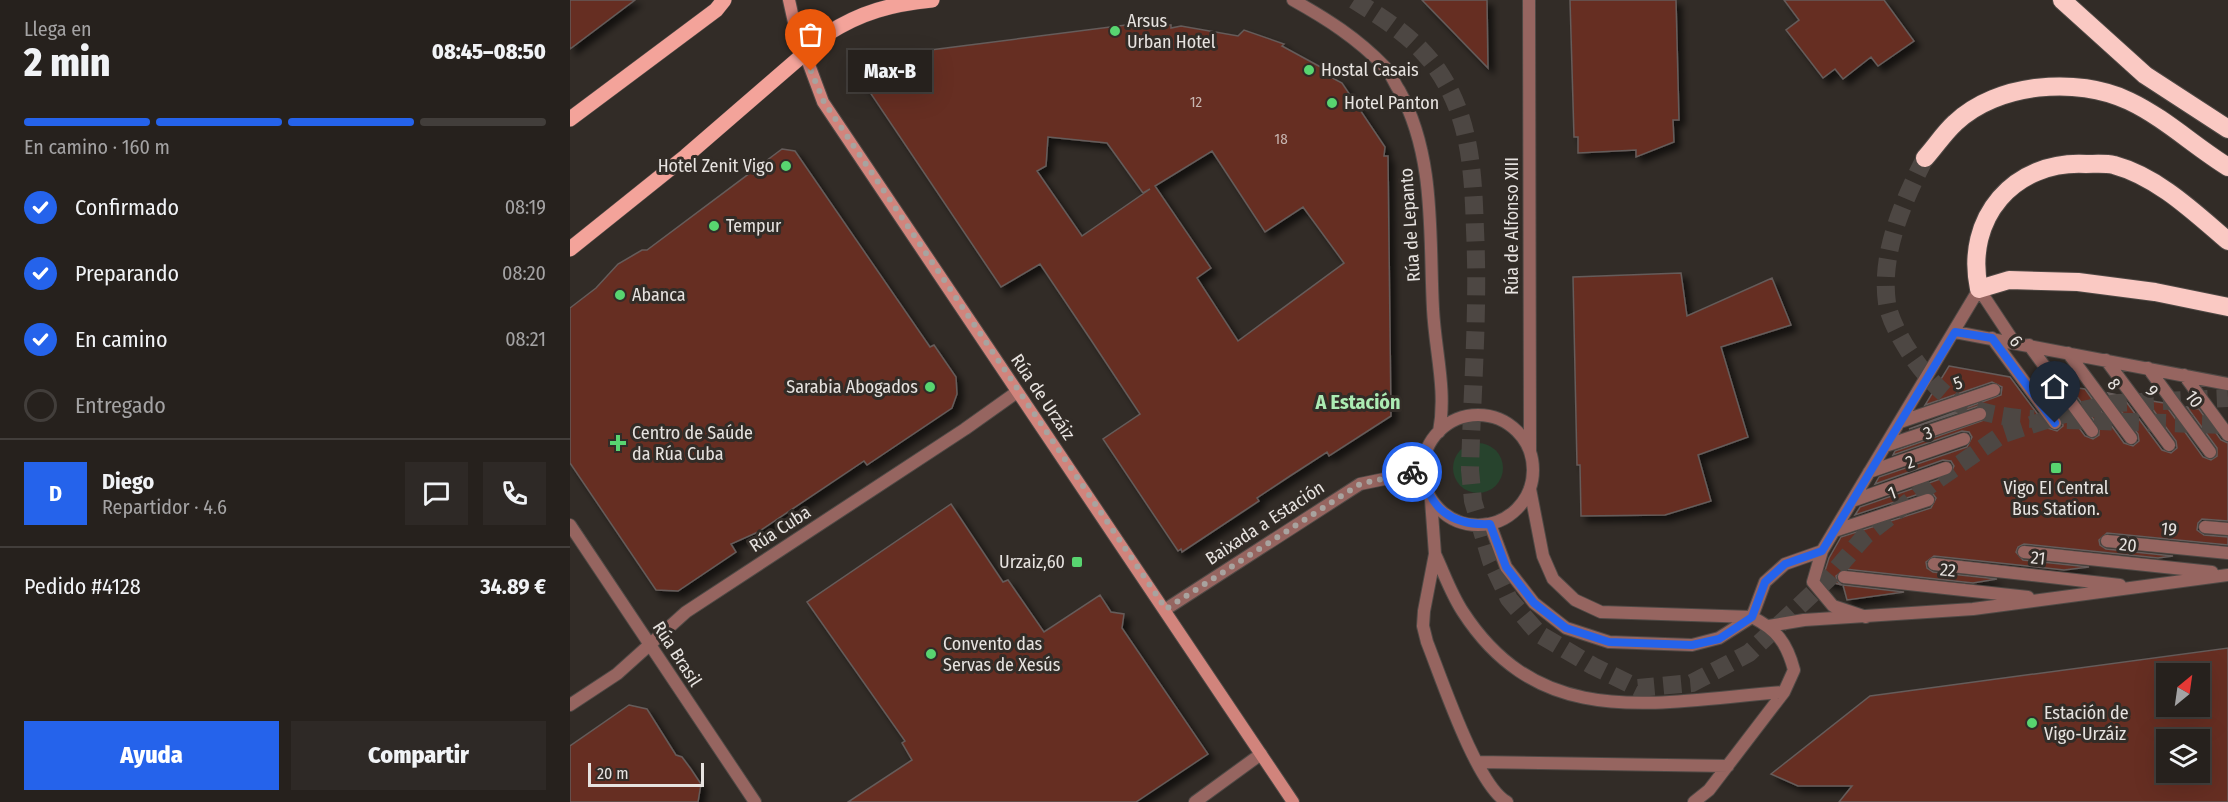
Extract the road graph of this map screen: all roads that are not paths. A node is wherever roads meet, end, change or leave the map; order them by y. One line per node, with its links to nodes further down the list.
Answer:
1 (789, 0): 7 (main road, Rúa de Urzáiz)
2 (932, 0): 7 (main road)
3 (1293, 0): 31 (street, Rúa de Lepanto)
4 (1528, 0): 37 (street, Rúa de Alfonso XIII)
5 (2062, 0): 9 (highway)
6 (720, 5): 8 (main road)
7 (805, 56): 13 (main road); 26 (main road, Rúa de Urzáiz)
8 (570, 119)
9 (2228, 129)
10 (1925, 158): 11 (highway)
11 (2228, 167)
12 (2228, 241): 14 (highway)
13 (570, 249)
14 (1978, 289): 15 (highway); 16 (street); 18 (street)
15 (2228, 307)
16 (1955, 332): 17 (street); 28 (street)
17 (1992, 338): 18 (street); 29 (street, 6)
18 (2014, 342): 19 (street)
19 (2029, 345): 20 (street); 30 (street)
20 (2068, 353): 21 (street); 33 (street, 8)
21 (2106, 360): 22 (street); 35 (street, 9)
22 (2148, 368): 23 (street); 38 (street, 10)
23 (2184, 375): 24 (street); 32 (street)
24 (2227, 385)
25 (1994, 390): 28 (street, 5)
26 (1017, 392): 61 (main road, Rúa de Urzáiz); 65 (street, Rúa Cuba)
27 (1980, 414): 36 (street)
28 (1900, 422): 36 (street)
29 (2055, 423)
30 (2092, 431)
31 (1439, 432): 37 (street); 40 (street)
32 (2228, 435)
33 (2131, 438)
34 (1964, 439): 41 (street, 3)
35 (2169, 444)
36 (1885, 446): 41 (street)
37 (1530, 452): 42 (street)
38 (2210, 452)
39 (1946, 468): 45 (street, 2)
40 (1423, 471): 43 (street); 61 (street, Baixada a Estación)
41 (1869, 472): 45 (street)
42 (1530, 489): 46 (street); 62 (street)
43 (1431, 500): 46 (street); 55 (street)
44 (1928, 500): 50 (street, 1)
45 (1852, 501): 50 (street)
46 (1490, 524): 62 (street)
47 (570, 525): 65 (street, Rúa Brasil)
48 (2205, 527): 49 (street)
49 (2228, 529)
50 (1834, 531): 52 (street)
51 (2107, 541): 54 (street, 19)
52 (1822, 551): 62 (street); 63 (street)
53 (2025, 552): 57 (street, 20)
54 (2228, 553)
55 (1435, 554): 66 (street); 69 (street)
56 (1934, 564): 59 (street, 21)
57 (2228, 574): 59 (street)
58 (1844, 577): 60 (street, 22)
59 (2139, 587): 60 (street)
60 (2047, 599): 63 (street)
61 (1166, 609): 68 (main road, Rúa de Urzáiz)
62 (1752, 617): 64 (street)
63 (1866, 617): 64 (street)
64 (1769, 626): 66 (street)
65 (651, 646): 67 (street, Rúa Cuba); 71 (street, Rúa Brasil)
66 (1784, 692): 70 (street)
67 (570, 705)
68 (1261, 754): 72 (street); 73 (main road, Rúa de Urzáiz)
69 (1477, 762): 70 (street); 74 (street)
70 (1728, 766): 75 (street)
71 (755, 802)
72 (1195, 802)
73 (1293, 802)
74 (1507, 802)
75 (1694, 802)

